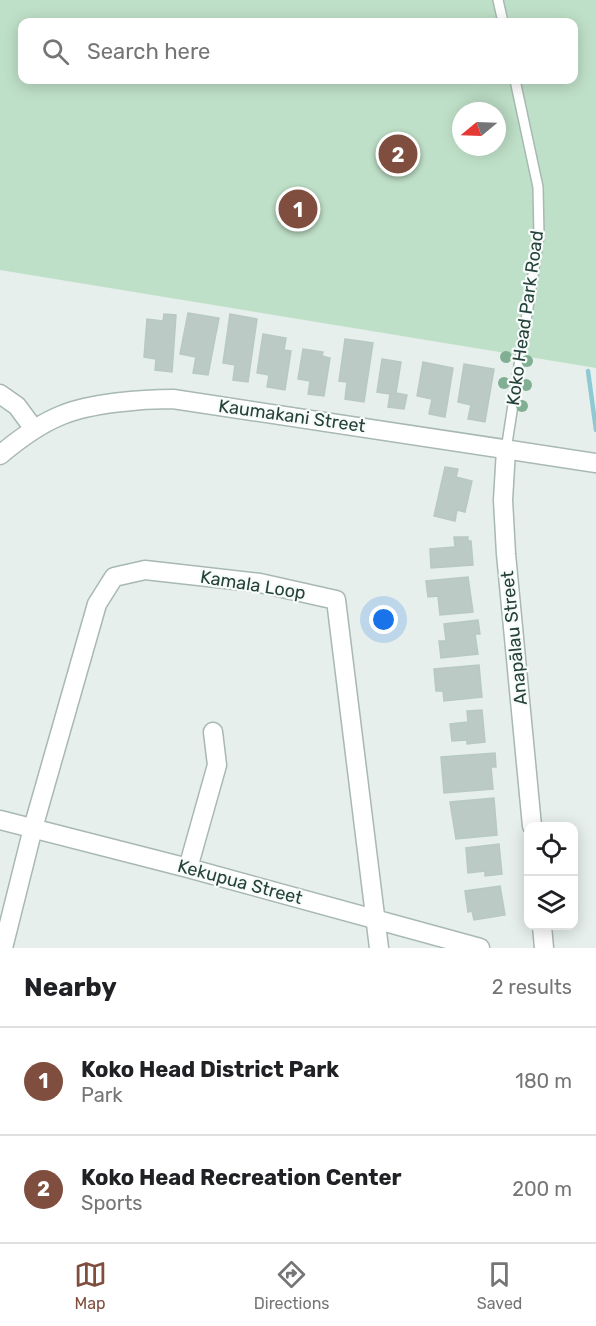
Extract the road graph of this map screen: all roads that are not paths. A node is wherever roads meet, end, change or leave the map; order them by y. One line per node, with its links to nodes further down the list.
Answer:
1 (498, 0): 2 (lane)
2 (502, 18)
3 (517, 84): 6 (lane, Koko Head Park Road)
4 (0, 394): 5 (street)
5 (34, 429): 6 (street, Kaumakani Street); 7 (street, Kaumakani Street)
6 (506, 450): 8 (street, Kaumakani Street); 11 (street, Anapālau Street)
7 (0, 455)
8 (596, 463)
9 (213, 732): 13 (street)
10 (0, 820): 12 (street, Kekupua Street)
11 (532, 822)
12 (33, 828): 13 (street, Kekupua Street); 14 (street, Kamala Loop); 16 (street)
13 (188, 868): 14 (street, Kekupua Street)
14 (376, 920): 17 (street); 18 (street, Kekupua Street)
15 (542, 930): 19 (street)
16 (3, 948)
17 (379, 948)
18 (480, 948)
19 (544, 948)

